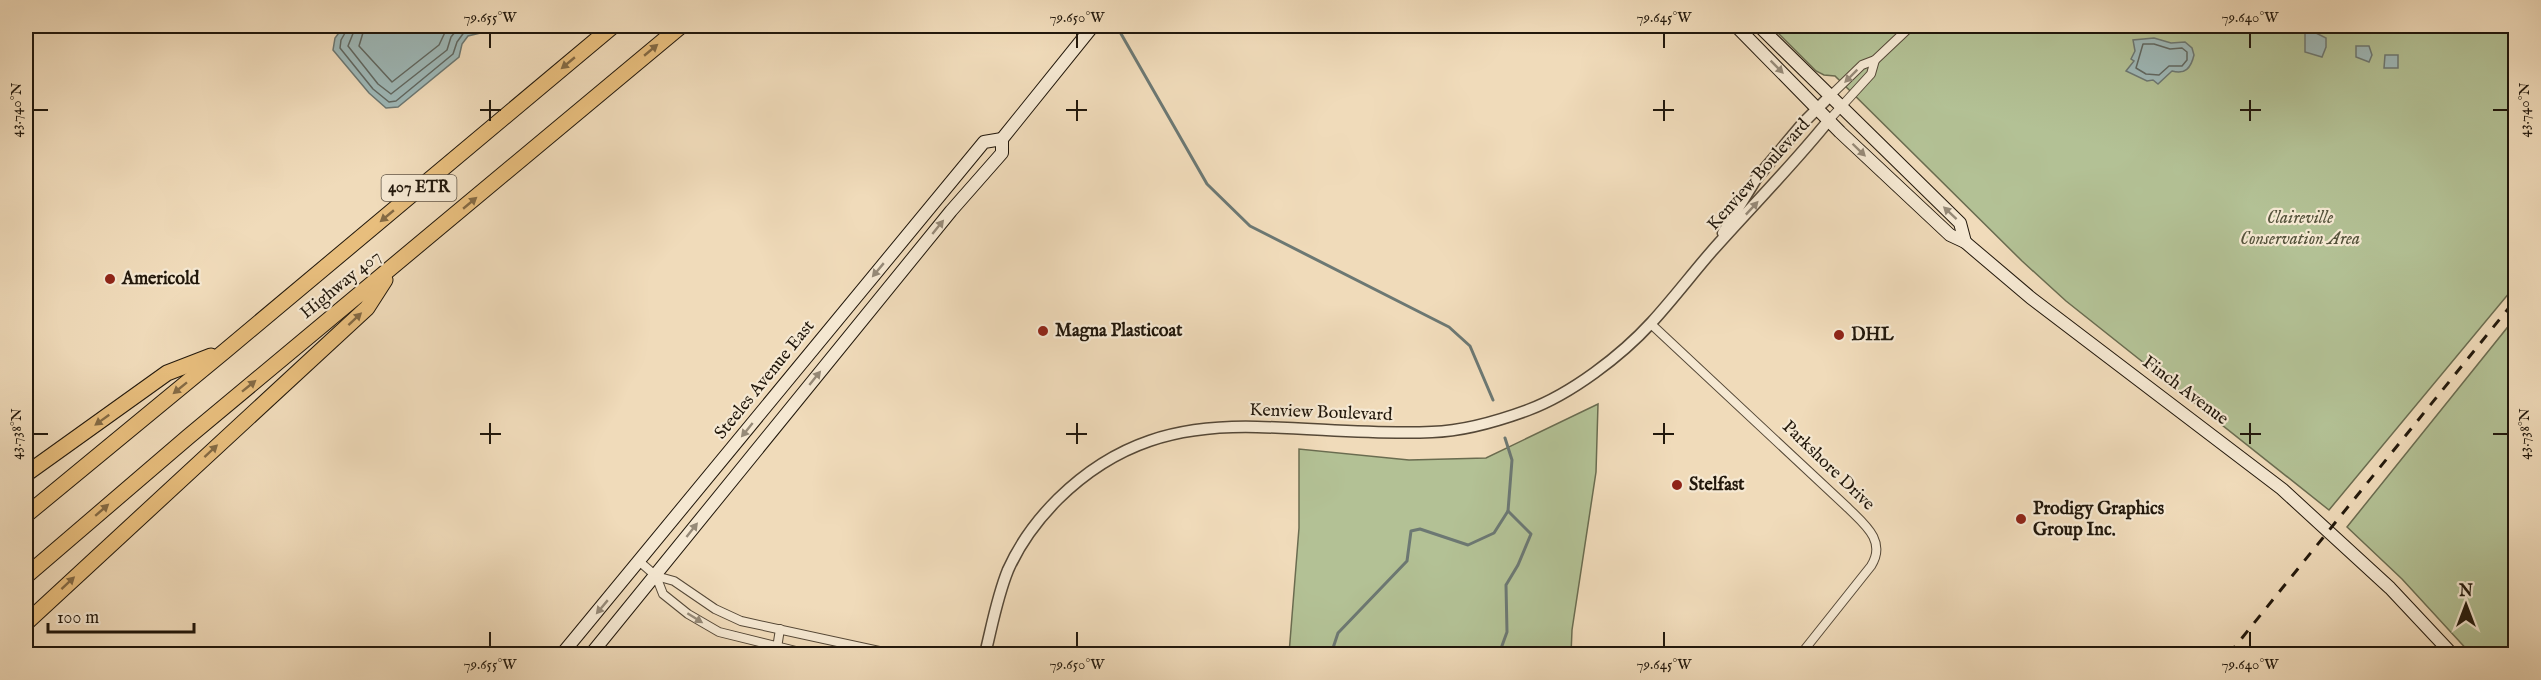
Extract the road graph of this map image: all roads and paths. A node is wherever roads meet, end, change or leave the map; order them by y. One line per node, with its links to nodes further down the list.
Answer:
1 (613, 26): 17 (highway, Highway 407 / 407 ETR, one-way to 17)
2 (681, 26): 15 (highway, Highway 407 / 407 ETR, one-way to 2)
3 (1093, 26): 12 (main road, Steeles Avenue East)
4 (1736, 26): 10 (main road, Finch Avenue, one-way to 10)
5 (1760, 26): 8 (main road, Finch Avenue)
6 (1911, 26): 7 (street)
7 (1875, 60): 8 (street, one-way to 8); 9 (street)
8 (1830, 96): 9 (main road, Finch Avenue); 10 (street, Kenview Boulevard)
9 (1841, 106): 11 (street); 13 (main road, Finch Avenue, one-way to 9)
10 (1818, 109): 11 (main road, Finch Avenue); 14 (street, Kenview Boulevard)
11 (1829, 120): 13 (main road, Finch Avenue, one-way to 13); 14 (street, Kenview Boulevard, one-way to 11)
12 (1002, 139): 20 (main road, Steeles Avenue East, one-way to 20); 22 (main road, Steeles Avenue East, one-way to 12)
13 (1965, 242): 32 (main road, Finch Avenue)
14 (1712, 251): 16 (street, Kenview Boulevard)
15 (393, 268): 21 (highway, Highway 407 / 407 ETR, one-way to 15); 23 (highway, one-way to 15)
16 (1651, 324): 30 (street, Kenview Boulevard); 31 (street, Parkshore Drive)
17 (225, 351): 18 (highway, one-way to 18); 19 (highway, Highway 407 / 407 ETR, one-way to 19)
18 (26, 474)
19 (26, 515)
20 (640, 562): 22 (street); 26 (main road, Steeles Avenue East, one-way to 26)
21 (26, 576)
22 (656, 576): 24 (street); 25 (street, one-way to 25); 27 (main road, Steeles Avenue East)
23 (26, 623)
24 (780, 629): 25 (street); 29 (street)
25 (777, 648): 28 (street)
26 (562, 654)
27 (591, 654)
28 (808, 654)
29 (893, 654)
30 (985, 654)
31 (1801, 654)
32 (2452, 654)

